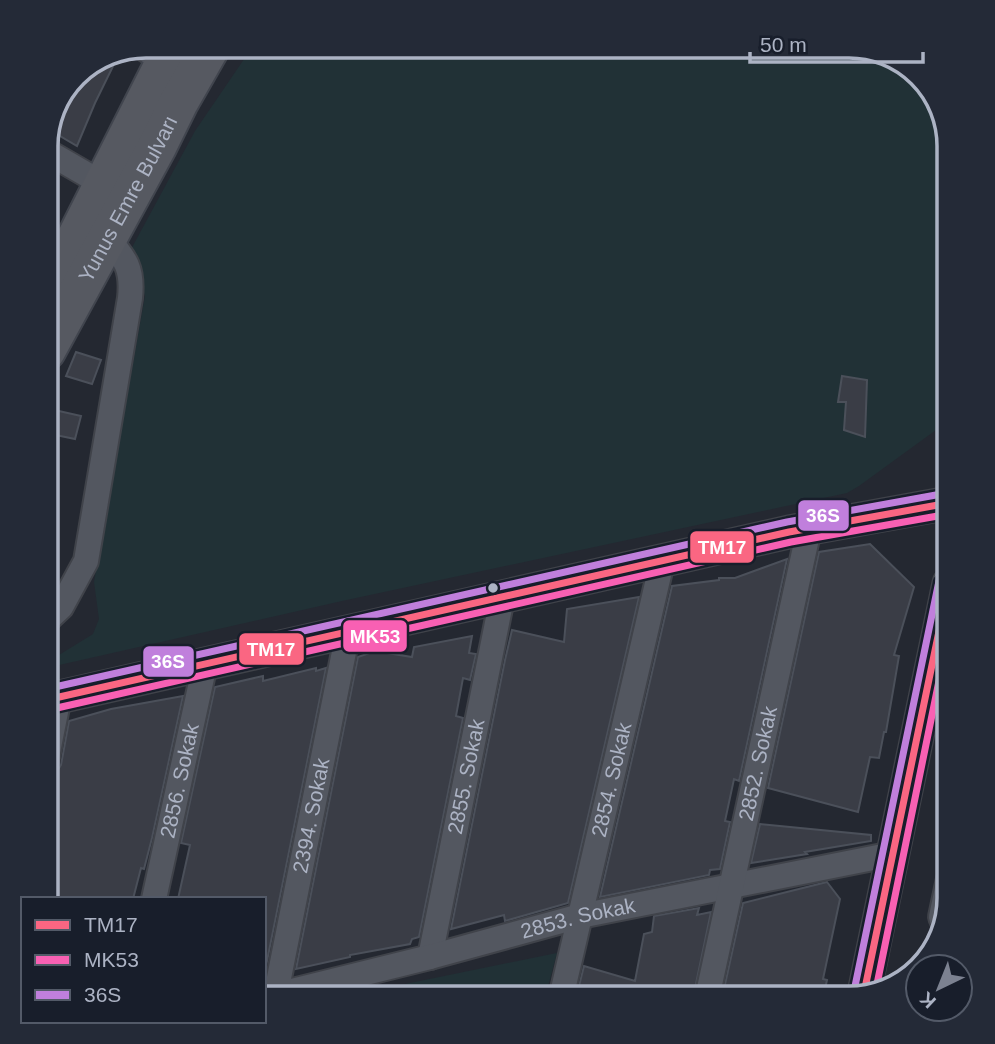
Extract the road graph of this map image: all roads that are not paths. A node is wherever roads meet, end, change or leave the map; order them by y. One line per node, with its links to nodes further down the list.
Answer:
1 (157, 58): 4 (main road, Yunus Emre Bulvarı)
2 (204, 58): 5 (main road, Yunus Emre Bulvarı)
3 (58, 158): 4 (street)
4 (103, 184): 6 (main road, Yunus Emre Bulvarı)
5 (107, 238): 7 (main road, Yunus Emre Bulvarı); 12 (street)
6 (58, 273)
7 (58, 329)
8 (937, 505): 9 (street)
9 (809, 529): 10 (street); 18 (street, 2852. Sokak)
10 (663, 562): 11 (street); 20 (street, 2854. Sokak)
11 (502, 598): 13 (street); 21 (street, 2855. Sokak)
12 (58, 610)
13 (348, 632): 15 (street); 23 (street, 2394. Sokak)
14 (937, 645): 17 (street)
15 (205, 664): 16 (street); 19 (street, 2856. Sokak)
16 (58, 698)
17 (893, 854): 18 (street, 2853. Sokak); 22 (street)
18 (732, 885): 20 (street, 2853. Sokak); 26 (street, 2852. Sokak)
19 (154, 897)
20 (580, 916): 21 (street, 2853. Sokak); 25 (street, 2854. Sokak)
21 (430, 957): 24 (street, 2853. Sokak)
22 (866, 985)
23 (273, 986)
24 (315, 986)
25 (564, 986)
26 (709, 986)

